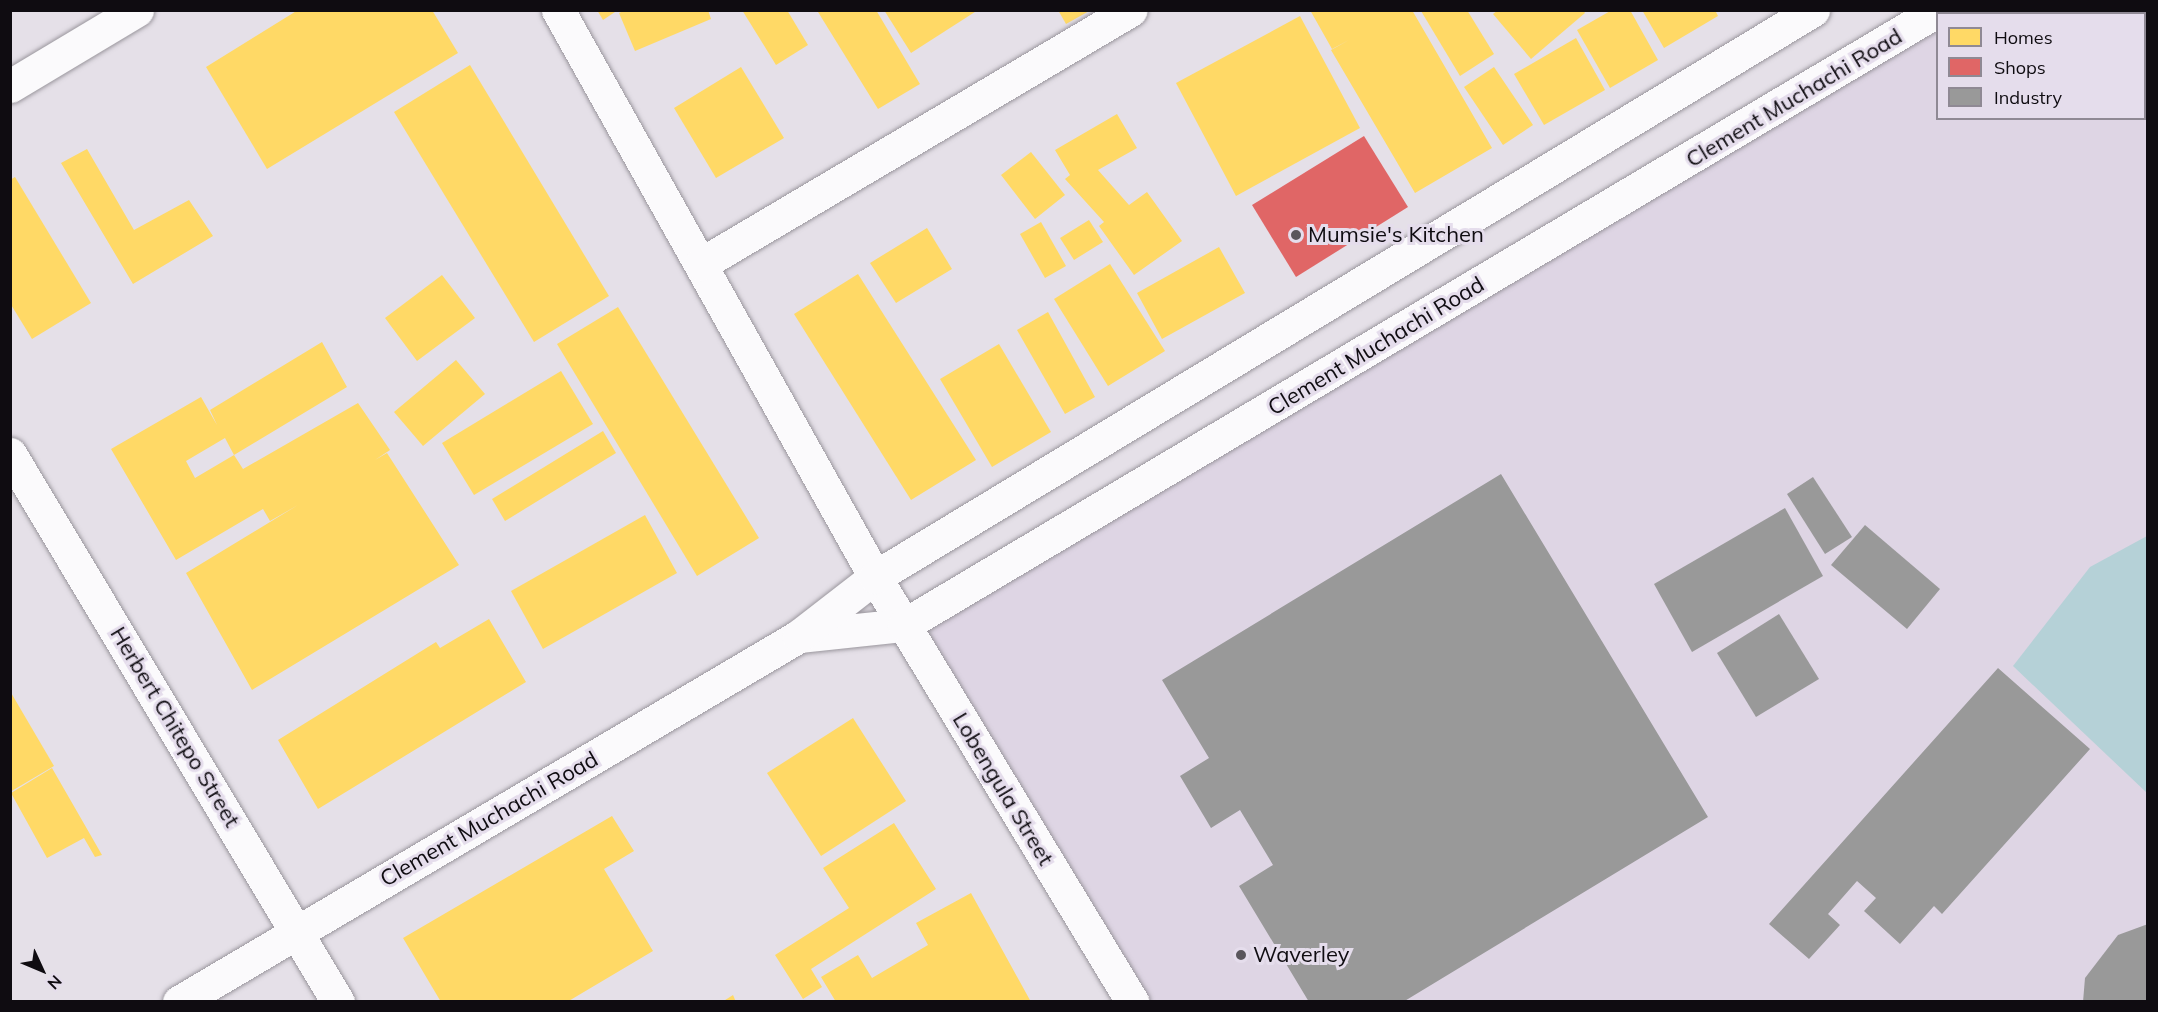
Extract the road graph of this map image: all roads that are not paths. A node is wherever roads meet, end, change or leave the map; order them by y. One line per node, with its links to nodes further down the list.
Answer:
1 (137, 10): 6 (main road)
2 (558, 10): 7 (main road, Lobengula Street)
3 (1131, 10): 7 (main road)
4 (1813, 10): 9 (main road, Clement Muchachi Road)
5 (1938, 10): 10 (main road, Clement Muchachi Road)
6 (10, 86)
7 (701, 264): 9 (main road, Lobengula Street)
8 (10, 454): 12 (main road, Herbert Chitepo Street)
9 (875, 577): 10 (main road, Lobengula Street); 11 (main road, Clement Muchachi Road)
10 (904, 625): 11 (main road, Clement Muchachi Road); 15 (main road, Lobengula Street)
11 (799, 636): 12 (main road, Clement Muchachi Road)
12 (297, 932): 13 (main road, Clement Muchachi Road); 14 (main road, Herbert Chitepo Street)
13 (179, 1002)
14 (338, 1002)
15 (1132, 1002)

